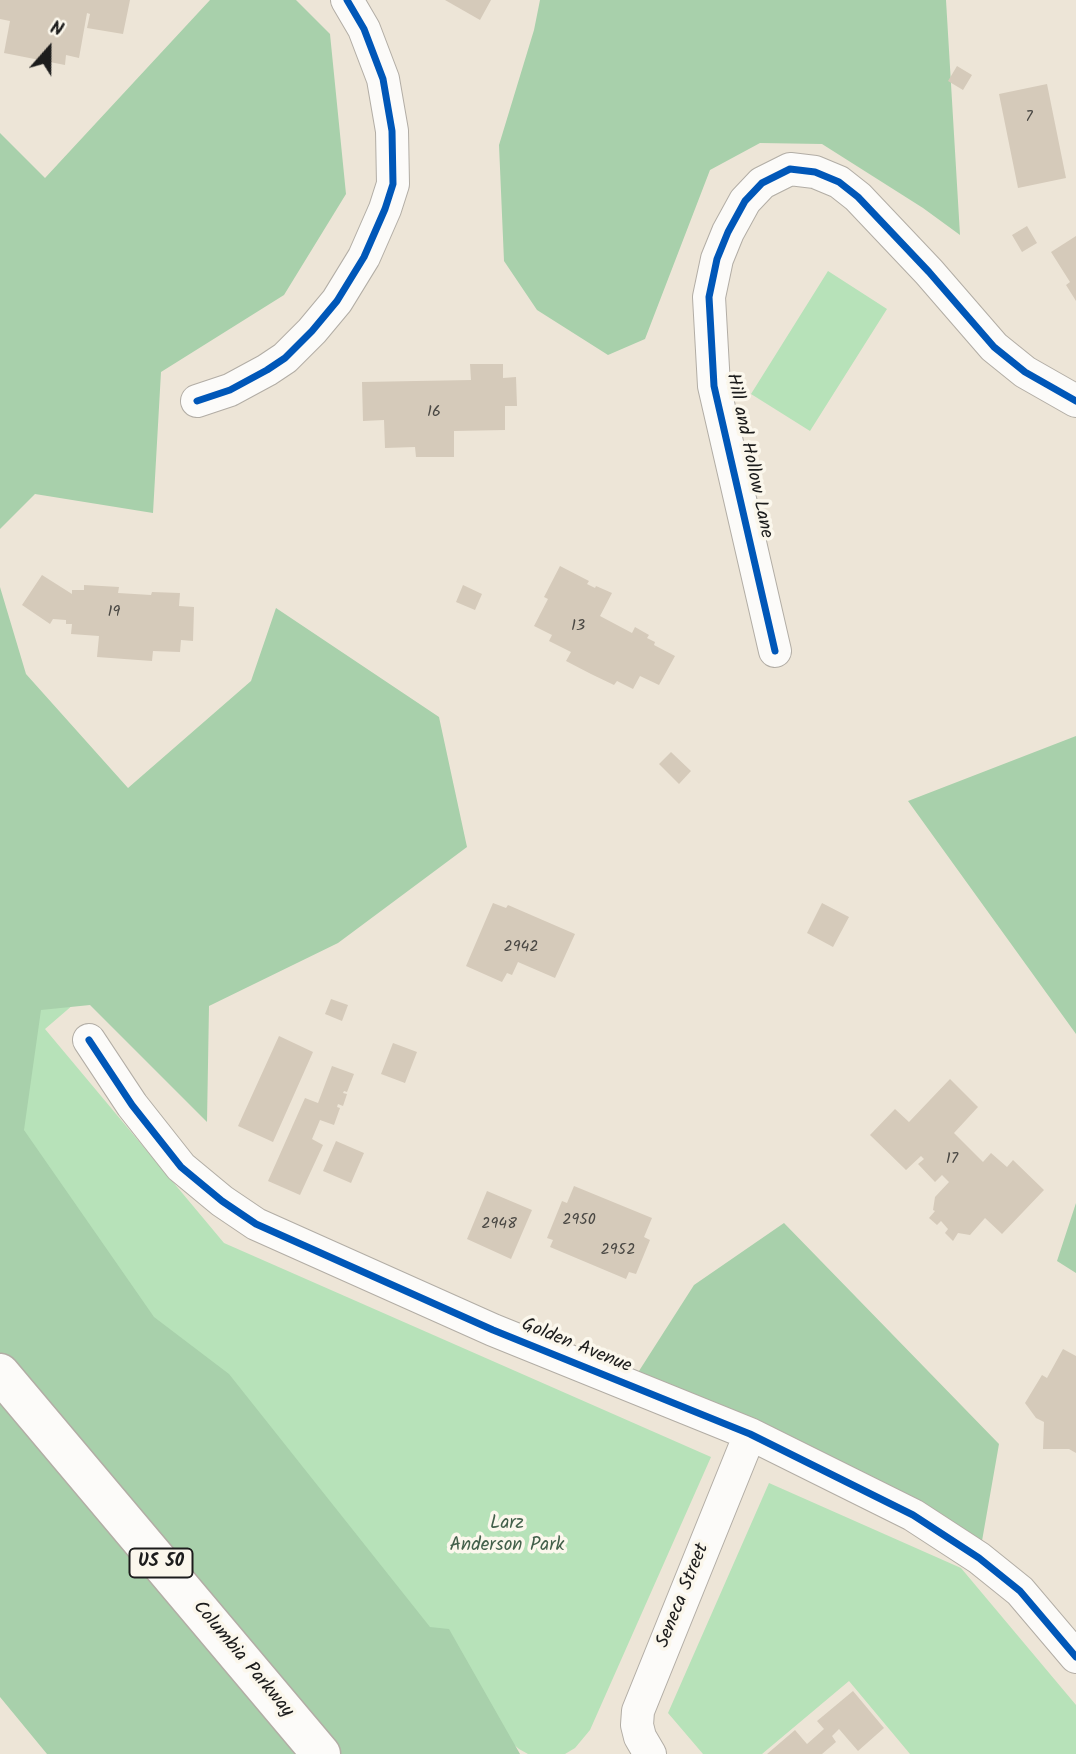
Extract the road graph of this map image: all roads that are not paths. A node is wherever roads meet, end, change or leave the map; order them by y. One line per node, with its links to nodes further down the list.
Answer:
1 (347, 0): 2 (street)
2 (197, 401)
3 (1076, 401): 4 (street, Hill and Hollow Lane)
4 (775, 651)
5 (89, 1040): 7 (street, Golden Avenue)
6 (0, 1373): 10 (highway, Columbia Parkway / US 50)
7 (750, 1434): 8 (street, Golden Avenue); 9 (street, Seneca Street)
8 (1076, 1657)
9 (637, 1748)
10 (321, 1754)

